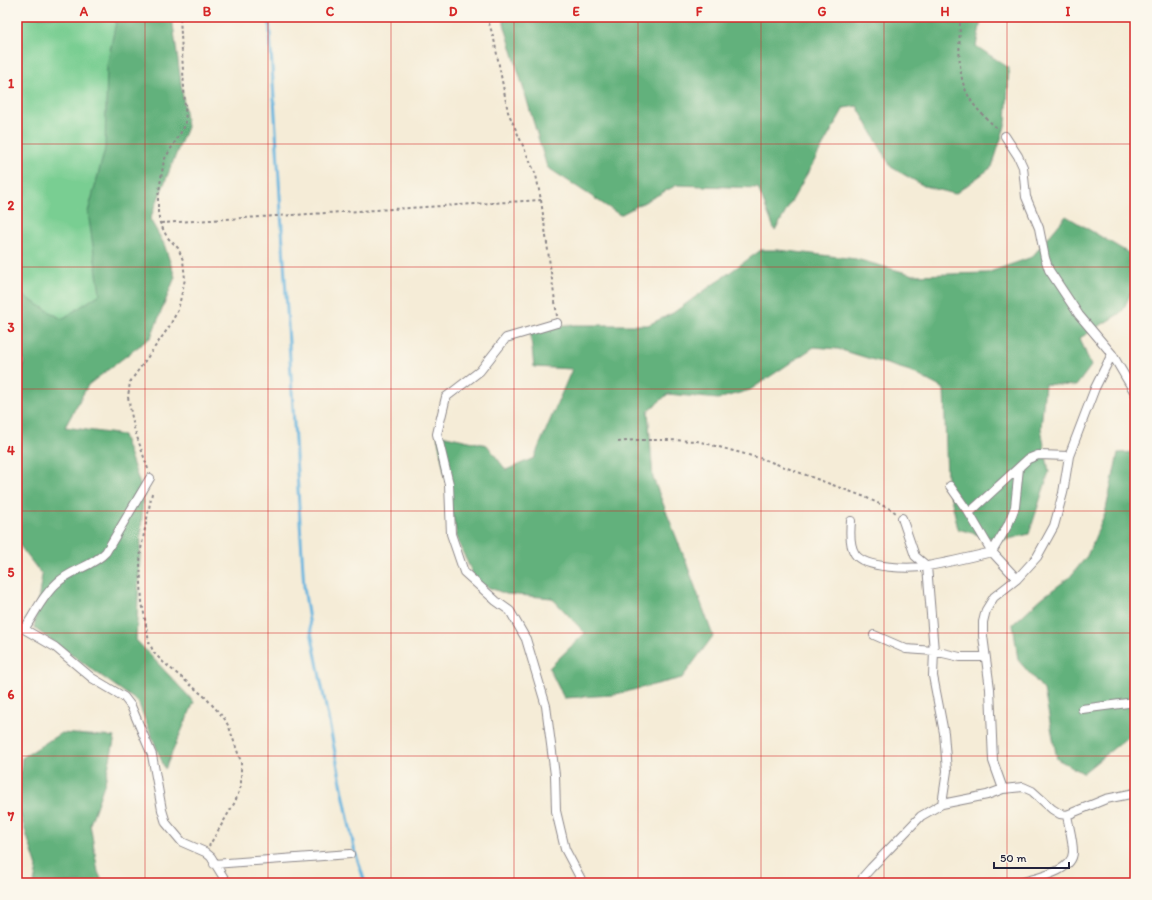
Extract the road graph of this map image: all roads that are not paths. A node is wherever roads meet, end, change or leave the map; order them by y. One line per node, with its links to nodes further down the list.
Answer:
1 (1005, 136): 3 (street)
2 (557, 323): 29 (street)
3 (1112, 354): 4 (street); 5 (street)
4 (1135, 393)
5 (1069, 456): 6 (street); 14 (street)
6 (1019, 468): 9 (street); 12 (street)
7 (150, 478): 16 (street)
8 (950, 486): 9 (street)
9 (968, 513): 12 (street)
10 (902, 518): 13 (street)
11 (851, 521): 13 (street)
12 (992, 552): 13 (street); 14 (street)
13 (927, 566): 18 (street)
14 (1016, 579): 19 (street)
15 (17, 625): 16 (street)
16 (25, 628): 27 (street)
17 (874, 635): 18 (street)
18 (934, 651): 19 (street); 24 (street)
19 (985, 658): 22 (street)
20 (1135, 702): 21 (street)
21 (1082, 709)
22 (1003, 788): 24 (street); 25 (street)
23 (1135, 793): 25 (street)
24 (942, 804): 30 (street)
25 (1067, 815): 31 (street)
26 (350, 854): 27 (street)
27 (214, 864): 28 (street)
28 (227, 883)
29 (583, 883)
30 (861, 883)
31 (1020, 883)

